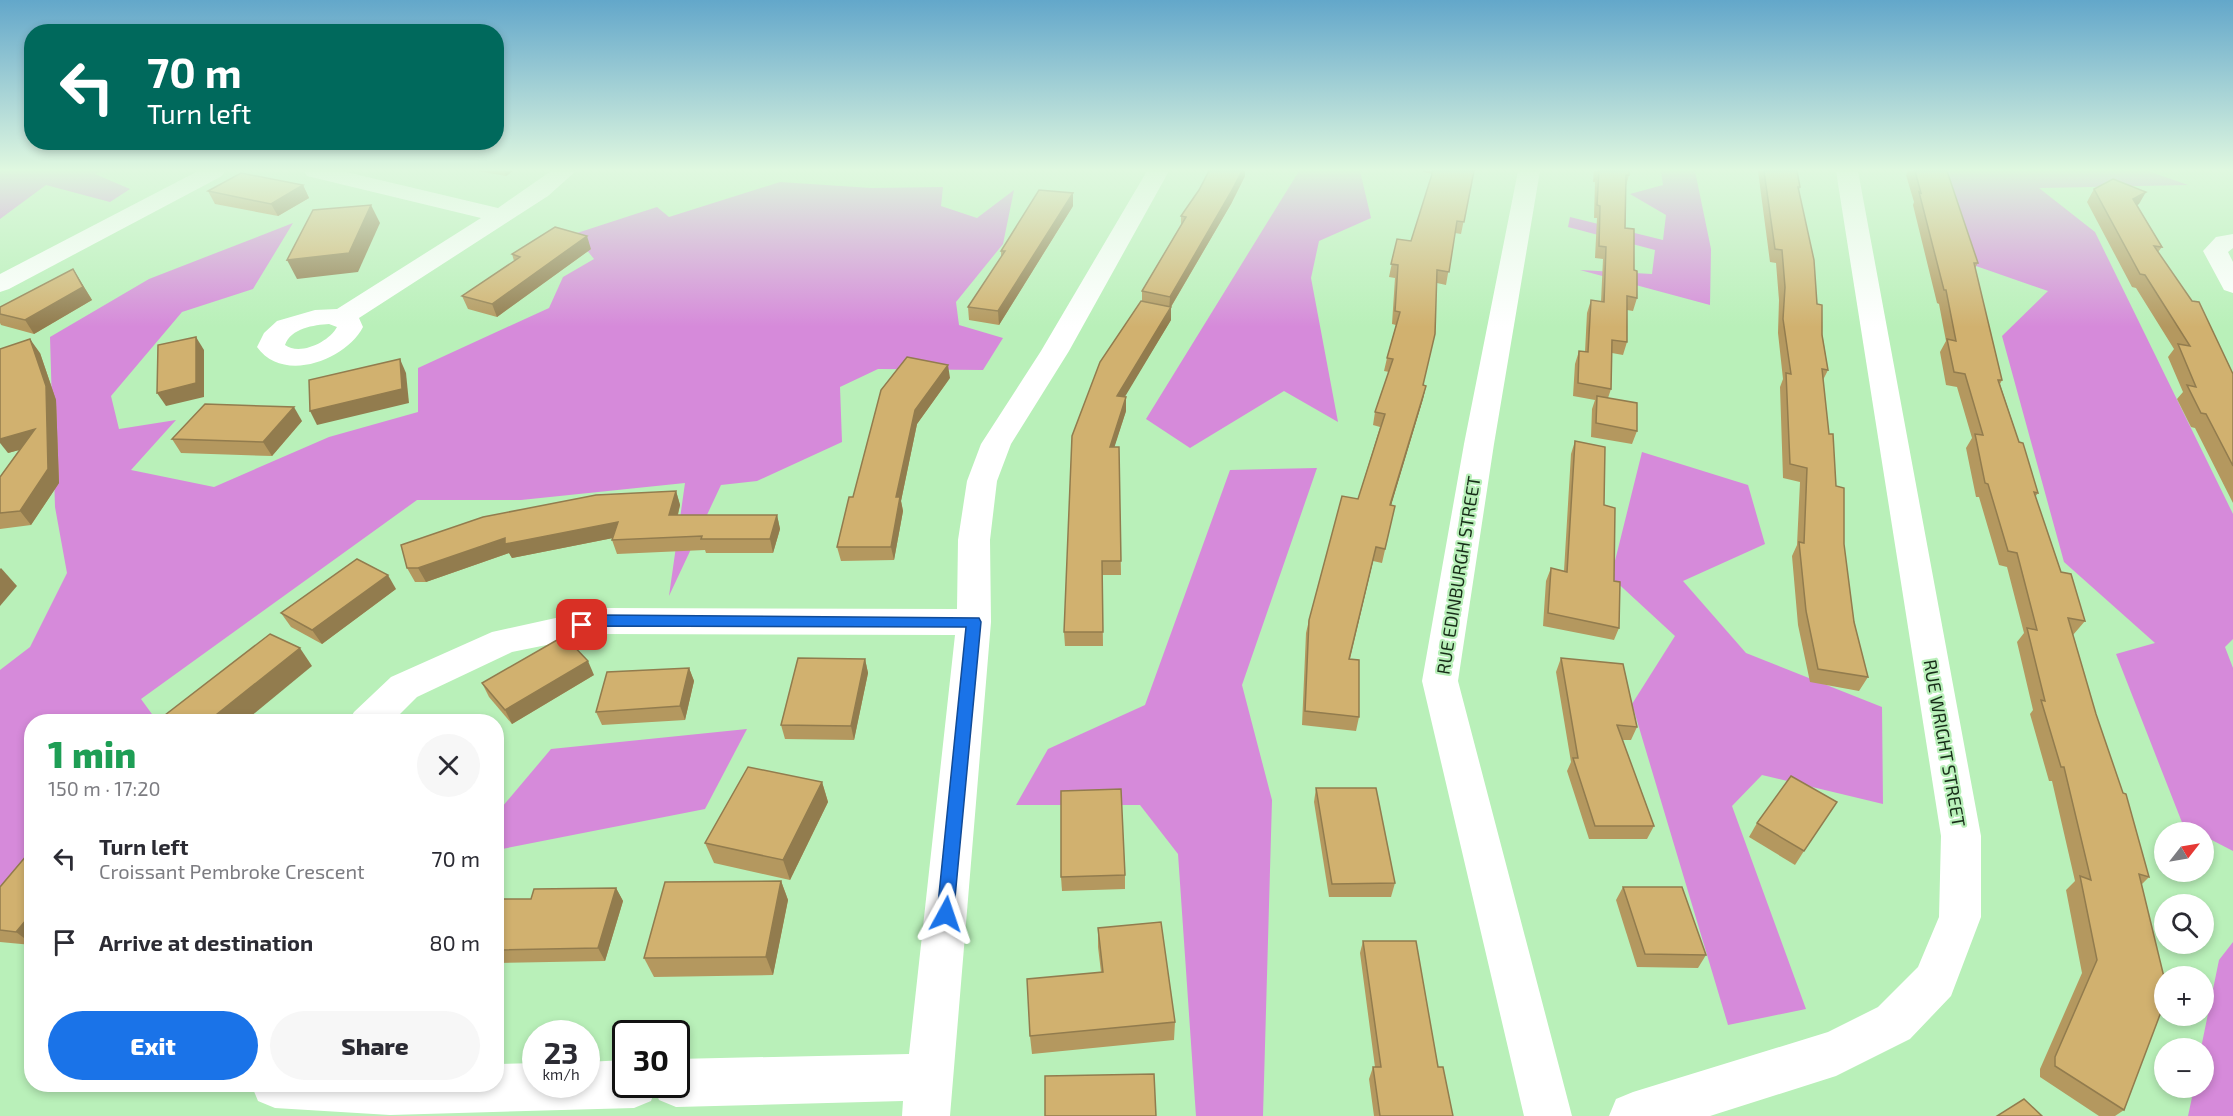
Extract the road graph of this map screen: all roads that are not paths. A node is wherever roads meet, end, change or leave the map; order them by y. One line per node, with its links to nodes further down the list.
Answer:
1 (115, 223): 7 (street)
2 (486, 223): 9 (street)
3 (1128, 223): 10 (street)
4 (1519, 223): 16 (street, RUE EDINBURGH STREET)
5 (1856, 223): 17 (street, RUE WRIGHT STREET)
6 (2233, 241): 8 (street)
7 (0, 284)
8 (2233, 285)
9 (341, 318)
10 (974, 622): 11 (street); 15 (street)
11 (375, 714)
12 (690, 1084): 15 (street)
13 (612, 1085): 14 (street)
14 (504, 1088)
15 (929, 1096)
16 (1548, 1116)
17 (1633, 1116)

